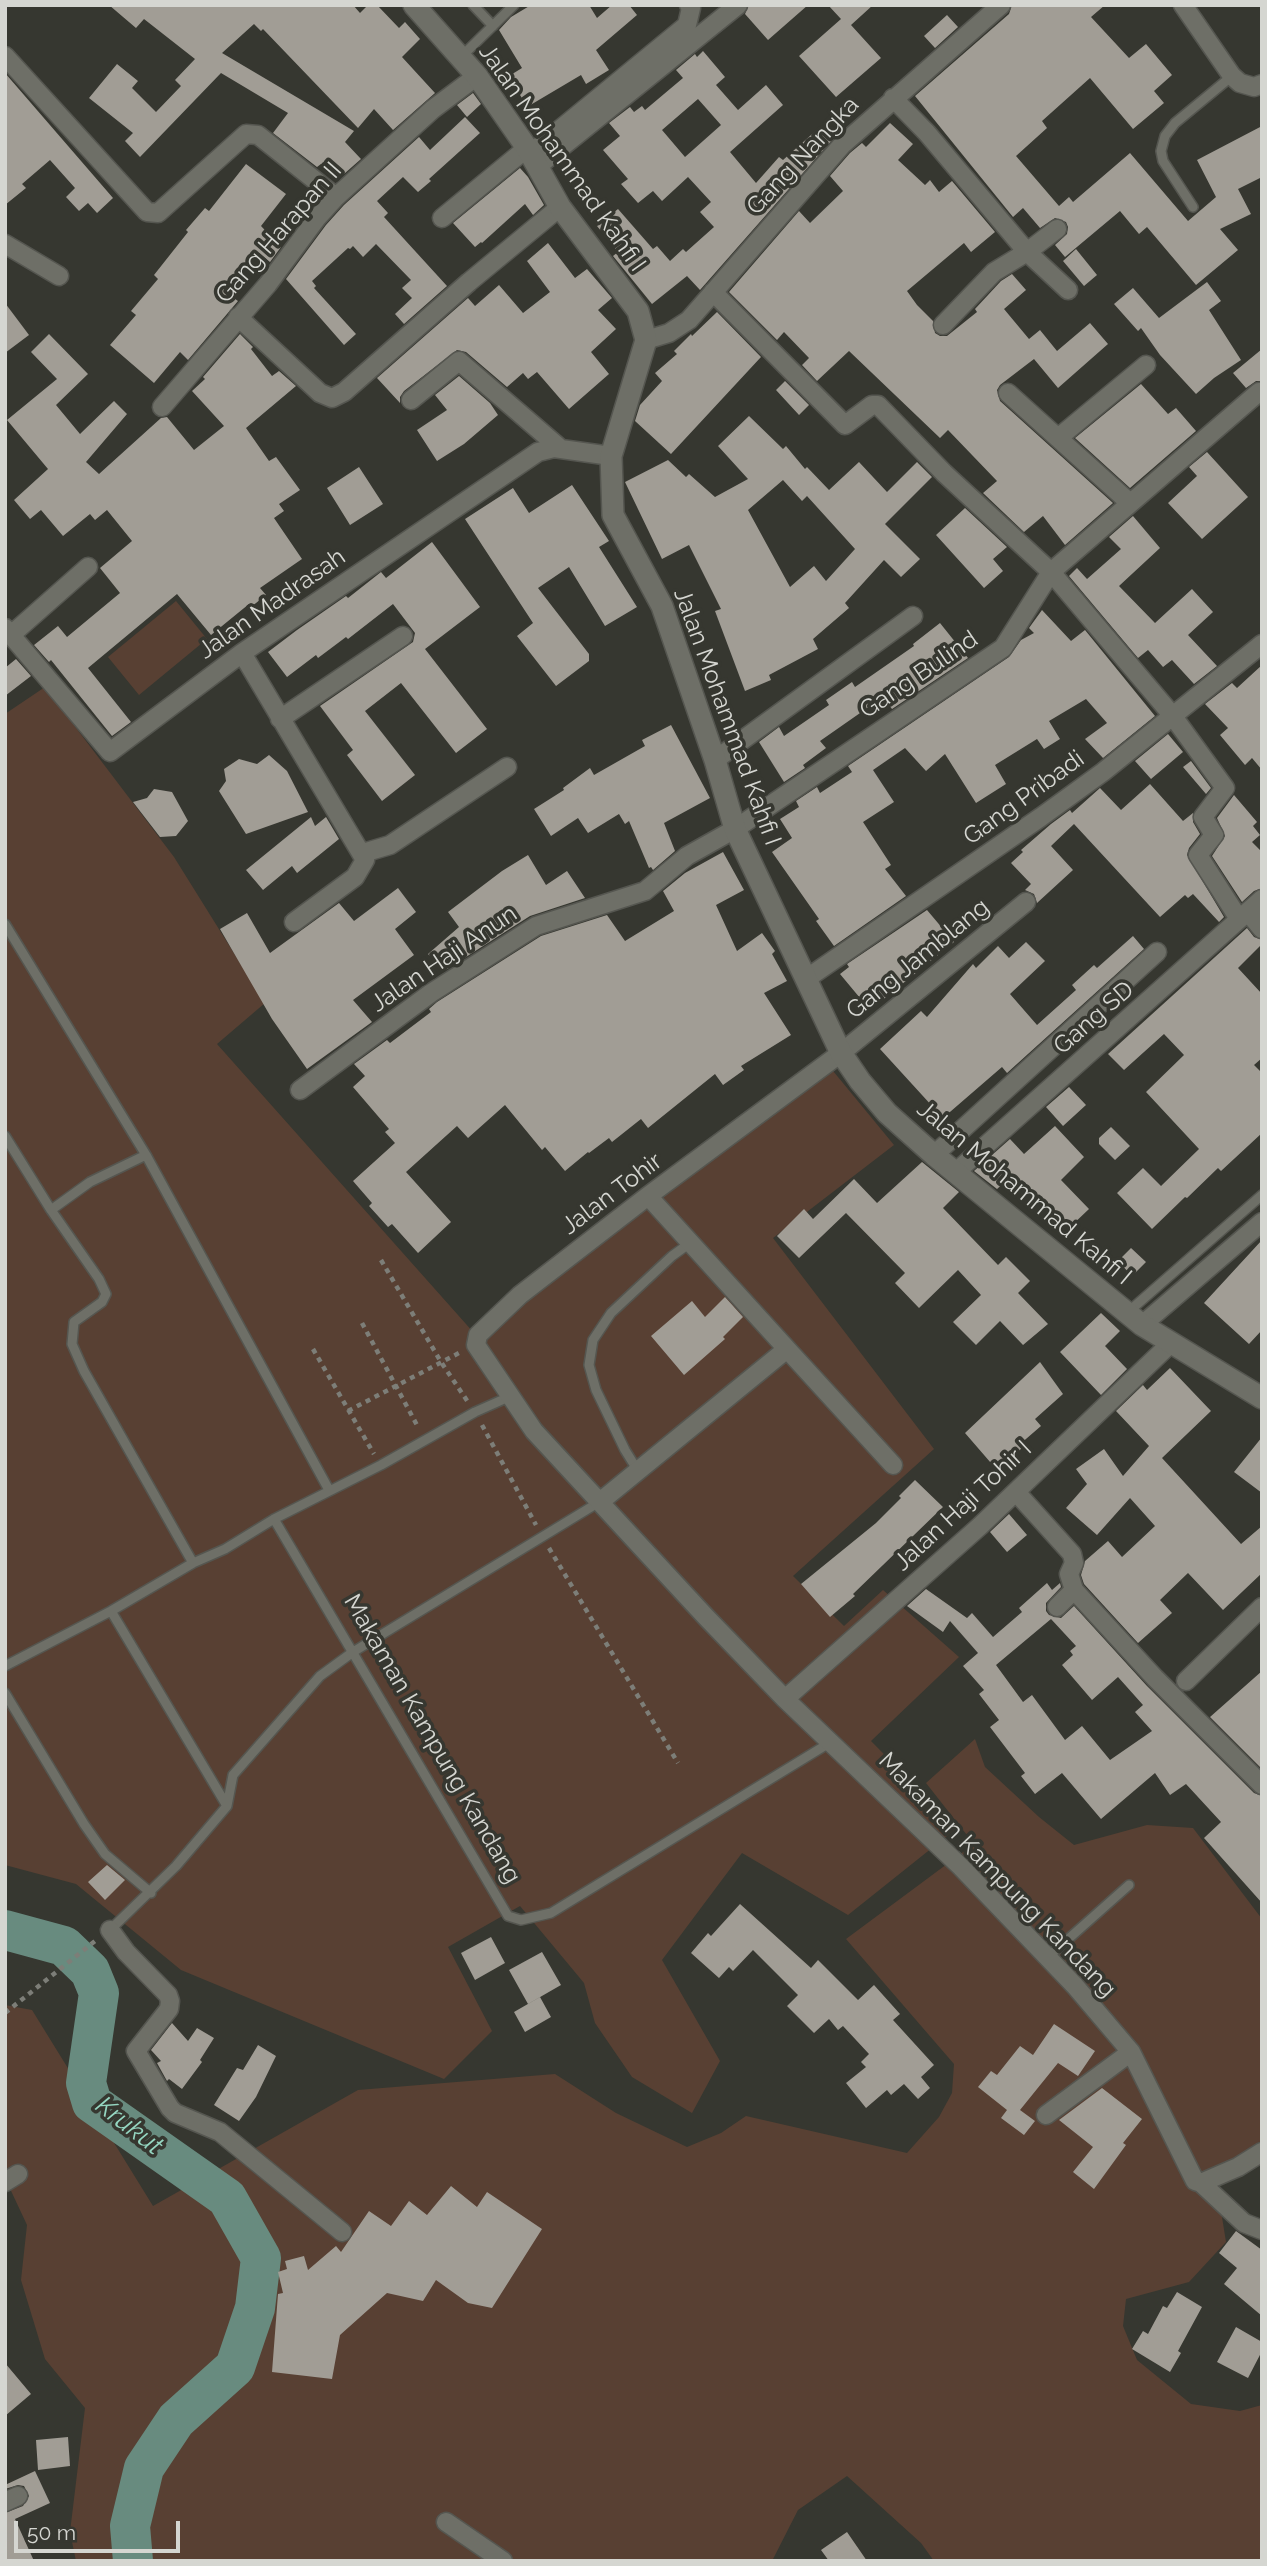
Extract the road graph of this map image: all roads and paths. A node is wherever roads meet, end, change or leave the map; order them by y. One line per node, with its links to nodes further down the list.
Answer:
1 (414, 5): 10 (main road, Jalan Mohammad Kahfi I)
2 (473, 5): 8 (lane)
3 (514, 5): 8 (lane)
4 (689, 5): 15 (street)
5 (738, 5): 15 (street)
6 (1001, 5): 14 (street, Gang Nangka)
7 (1183, 5): 12 (street)
8 (493, 26): 10 (lane)
9 (5, 57): 16 (street)
10 (461, 57): 11 (main road, Jalan Mohammad Kahfi I)
11 (477, 76): 15 (main road, Jalan Mohammad Kahfi I); 16 (street, Gang Harapan II)
12 (1232, 76): 13 (street); 18 (lane)
13 (1262, 83)
14 (893, 98): 22 (street); 25 (street, Gang Nangka)
15 (532, 156): 17 (main road, Jalan Mohammad Kahfi I); 19 (street)
16 (336, 197): 26 (street, Gang Harapan II)
17 (559, 207): 26 (street); 28 (main road, Jalan Mohammad Kahfi I)
18 (1193, 207)
19 (442, 218)
20 (1057, 229): 22 (street)
21 (5, 244): 23 (street)
22 (1027, 252): 24 (street); 27 (street)
23 (58, 276)
24 (1069, 290)
25 (713, 292): 28 (street, Gang Nangka); 39 (street)
26 (238, 317): 33 (street, Gang Harapan II)
27 (943, 325)
28 (646, 340): 36 (main road, Jalan Mohammad Kahfi I)
29 (1146, 365): 34 (street)
30 (1259, 392): 37 (street, Gang Bulind)
31 (1008, 393): 34 (street)
32 (411, 400): 35 (street)
33 (162, 407)
34 (1058, 438): 37 (street)
35 (561, 449): 36 (street, Jalan Madrasah); 44 (street, Jalan Madrasah)
36 (611, 456): 47 (main road, Jalan Mohammad Kahfi I)
37 (1130, 503): 39 (street, Gang Bulind)
38 (88, 567): 41 (street)
39 (1051, 572): 45 (street); 49 (street, Gang Bulind)
40 (913, 616): 47 (street)
41 (8, 632): 44 (street, Jalan Madrasah)
42 (403, 636): 46 (street)
43 (1262, 645): 45 (street, Gang Pribadi)
44 (242, 653): 46 (street)
45 (1172, 715): 53 (street); 58 (street, Gang Pribadi)
46 (281, 719): 50 (street)
47 (715, 760): 49 (main road, Jalan Mohammad Kahfi I)
48 (507, 767): 50 (street)
49 (735, 829): 58 (main road, Jalan Mohammad Kahfi I); 60 (street, Jalan Haji Anun)
50 (363, 853): 54 (street)
51 (1262, 899): 53 (street, Gang SD)
52 (1026, 902): 59 (street, Gang Jamblang)
53 (1243, 916): 56 (street); 64 (street, Gang SD)
54 (294, 922)
55 (5, 924): 62 (lane)
56 (1262, 929)
57 (1157, 952): 63 (street)
58 (806, 979): 59 (main road, Jalan Mohammad Kahfi I)
59 (841, 1054): 63 (main road, Jalan Mohammad Kahfi I); 66 (street, Jalan Tohir)
60 (300, 1090)
61 (5, 1136): 67 (lane)
62 (146, 1155): 67 (lane); 87 (lane)
63 (934, 1155): 64 (main road, Jalan Mohammad Kahfi I)
64 (956, 1172): 71 (main road, Jalan Mohammad Kahfi I)
65 (1262, 1195): 71 (lane)
66 (648, 1196): 69 (street); 74 (street, Jalan Tohir)
67 (51, 1210): 92 (lane)
68 (1262, 1222): 71 (street)
69 (690, 1243): 76 (street); 86 (lane)
70 (381, 1260): 77 (path)
71 (1134, 1319): 73 (main road, Jalan Mohammad Kahfi I)
72 (362, 1323): 78 (path)
73 (1170, 1344): 80 (main road, Jalan Mohammad Kahfi I); 88 (street, Jalan Haji Tohir I)
74 (476, 1345): 77 (path); 79 (street)
75 (313, 1349): 81 (path)
76 (787, 1349): 85 (street); 86 (street)
77 (441, 1362): 78 (path); 82 (path)
78 (395, 1385): 81 (path); 83 (path)
79 (512, 1396): 82 (lane); 89 (street, Makaman Kampung Kandang)
80 (1262, 1398)
81 (348, 1411): 84 (path)
82 (475, 1412): 83 (lane); 91 (path)
83 (425, 1441): 84 (lane)
84 (381, 1465): 87 (lane)
85 (893, 1465)
86 (638, 1472): 89 (street)
87 (329, 1490): 90 (lane)
88 (1016, 1492): 93 (street); 101 (street, Jalan Haji Tohir I)
89 (601, 1502): 91 (lane); 101 (street, Makaman Kampung Kandang)
90 (274, 1519): 92 (lane); 97 (lane, Makaman Kampung Kandang)
91 (542, 1537): 97 (lane); 103 (path)
92 (192, 1563): 96 (lane)
93 (1074, 1590): 94 (street); 104 (street)
94 (1056, 1607)
95 (1262, 1607): 99 (street)
96 (111, 1611): 98 (lane); 105 (lane)
97 (353, 1652): 102 (lane, Makaman Kampung Kandang); 105 (lane)
98 (5, 1666)
99 (1186, 1681)
100 (5, 1693): 107 (lane)
101 (785, 1699): 102 (street, Makaman Kampung Kandang)
102 (831, 1742): 110 (street, Makaman Kampung Kandang)
103 (678, 1763)
104 (1262, 1785)
105 (227, 1806): 107 (lane)
106 (1129, 1885): 110 (lane)
107 (151, 1893): 108 (lane)
108 (110, 1930): 117 (street)
109 (84, 1949): 111 (path)
110 (1048, 1957): 112 (street, Makaman Kampung Kandang)
111 (5, 2013)
112 (1131, 2052): 113 (street); 115 (street, Makaman Kampung Kandang)
113 (1046, 2115)
114 (1262, 2152): 115 (street)
115 (1201, 2183): 116 (street, Makaman Kampung Kandang)
116 (1262, 2230)
117 (342, 2232)
118 (446, 2522): 119 (street)
119 (503, 2561)

